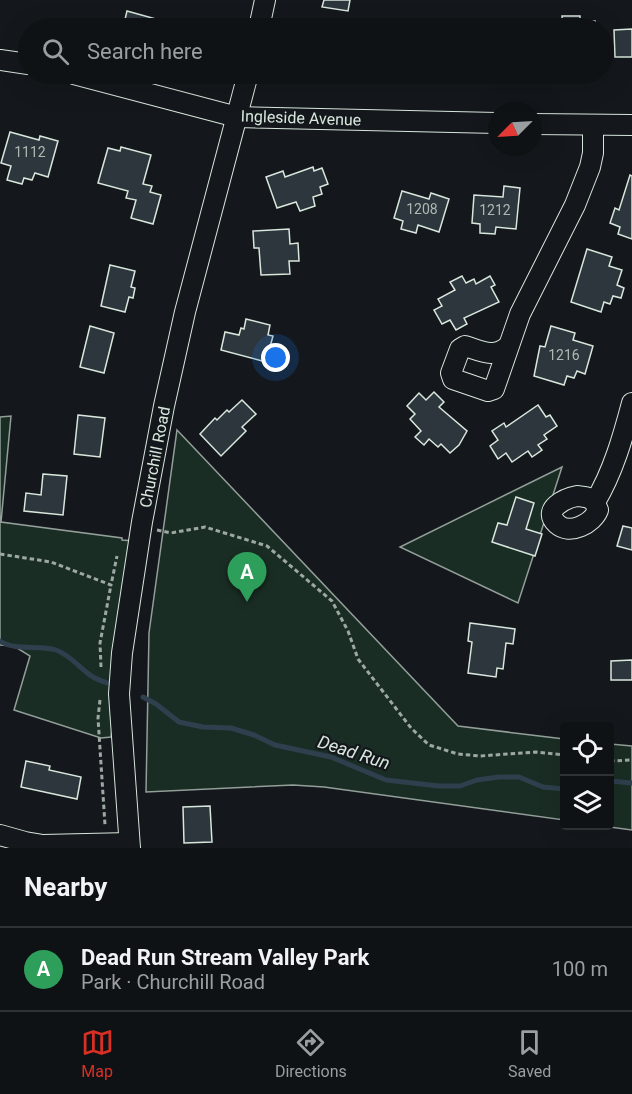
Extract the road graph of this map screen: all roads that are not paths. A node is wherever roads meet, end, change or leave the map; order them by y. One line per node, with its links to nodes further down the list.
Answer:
1 (265, 0): 2 (street)
2 (261, 18)
3 (0, 60): 4 (street)
4 (18, 63)
5 (112, 84): 7 (street, Ingleside Avenue)
6 (245, 84): 7 (street, Churchill Road)
7 (237, 117): 8 (street, Ingleside Avenue); 16 (street, Churchill Road)
8 (488, 123)
9 (542, 124): 10 (street)
10 (593, 125): 11 (street); 12 (street)
11 (632, 125)
12 (508, 346)
13 (632, 403): 14 (street)
14 (595, 502)
15 (0, 835): 17 (street)
16 (129, 845): 17 (street)
17 (50, 846)

